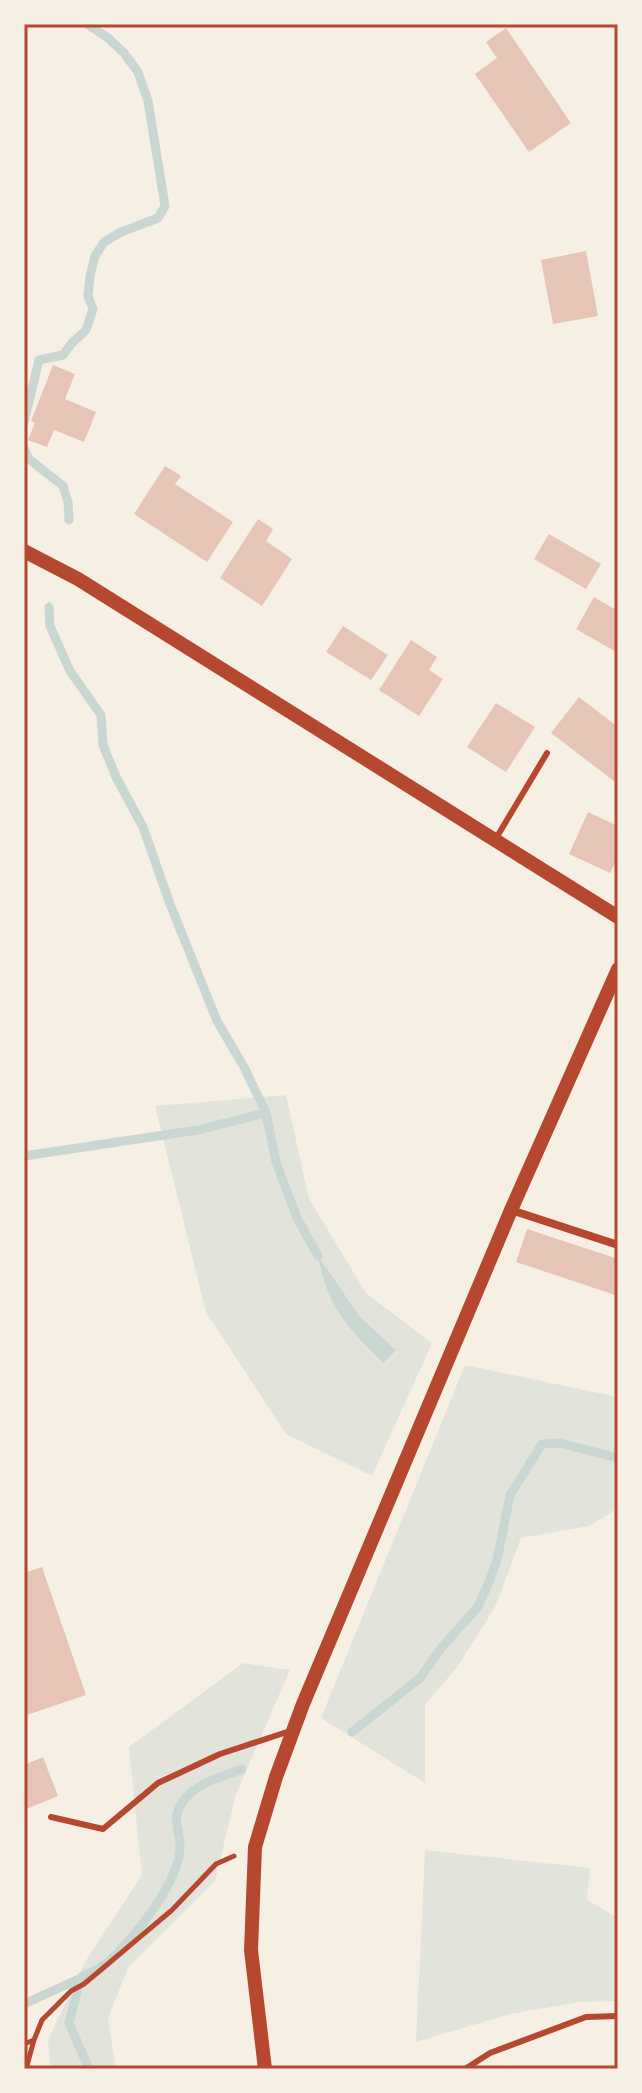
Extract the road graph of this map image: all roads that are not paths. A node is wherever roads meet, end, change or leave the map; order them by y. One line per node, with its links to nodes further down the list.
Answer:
1 (24, 551): 3 (street)
2 (547, 753): 3 (lane)
3 (495, 840): 4 (street)
4 (618, 917)
5 (617, 973): 6 (street)
6 (511, 1210): 7 (street); 8 (street)
7 (618, 1245)
8 (293, 1730): 9 (lane); 11 (street)
9 (51, 1817)
10 (618, 2016): 12 (lane)
11 (265, 2069)
12 (465, 2069)

